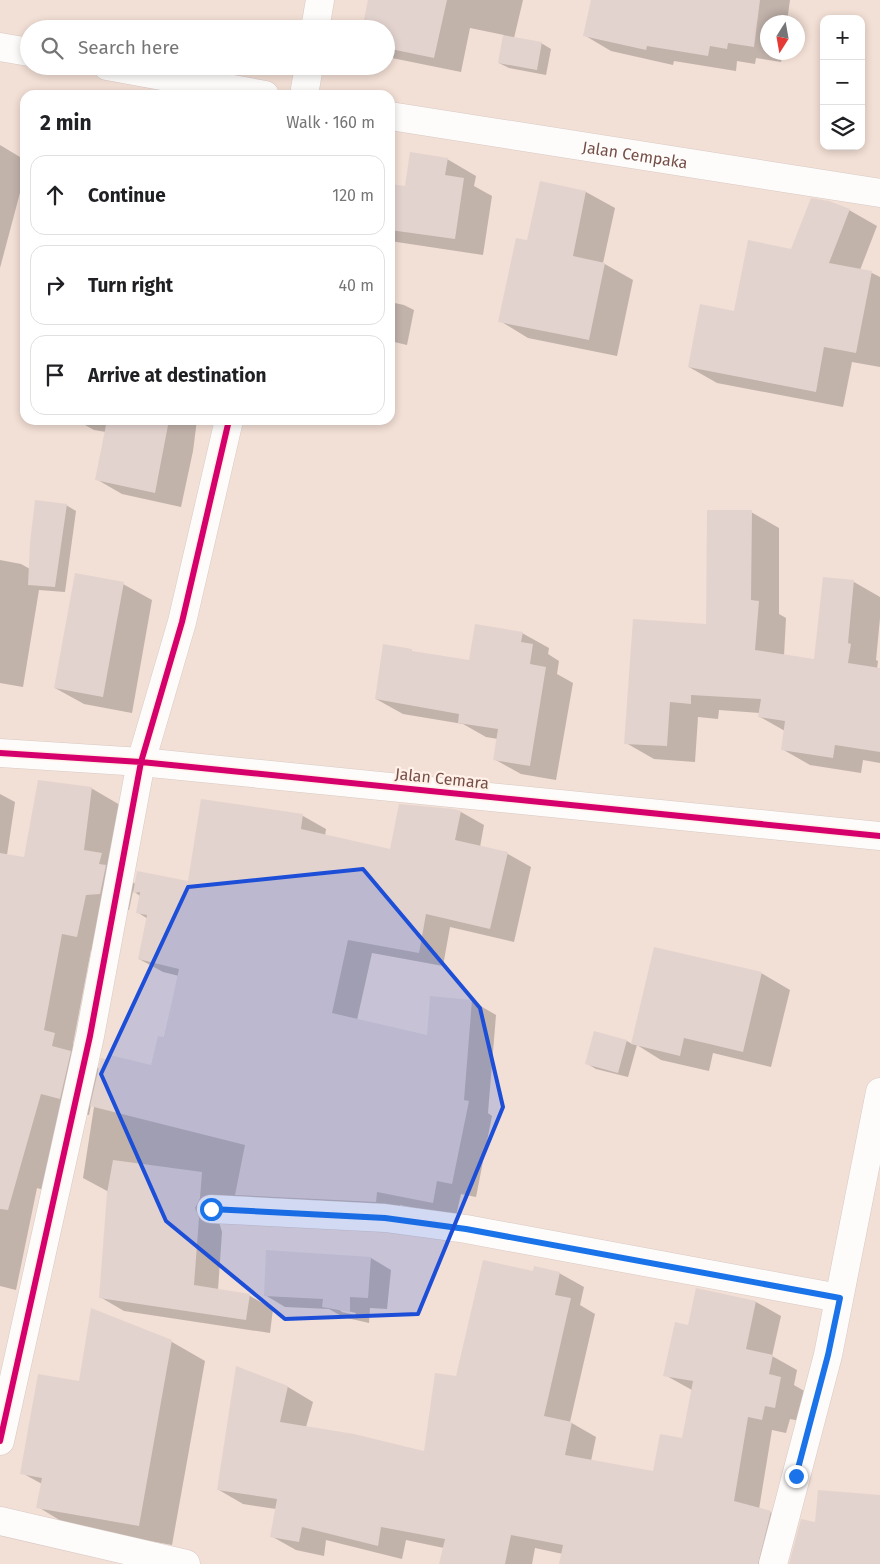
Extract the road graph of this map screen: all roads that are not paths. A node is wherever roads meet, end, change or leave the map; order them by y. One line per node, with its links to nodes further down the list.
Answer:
1 (320, 0): 2 (street)
2 (317, 20)
3 (0, 47): 4 (street)
4 (20, 50)
5 (156, 75): 7 (street)
6 (307, 75): 8 (street)
7 (239, 90)
8 (305, 90)
9 (395, 117): 10 (street, Jalan Cempaka)
10 (880, 193)
11 (228, 425): 13 (street)
12 (0, 753): 13 (street, Jalan Cemara)
13 (141, 762): 14 (street, Jalan Cemara); 18 (street)
14 (880, 836)
15 (880, 1092): 17 (street)
16 (211, 1209): 17 (street)
17 (840, 1298): 21 (street)
18 (0, 1441)
19 (0, 1522): 20 (street)
20 (186, 1564)
21 (773, 1564)

